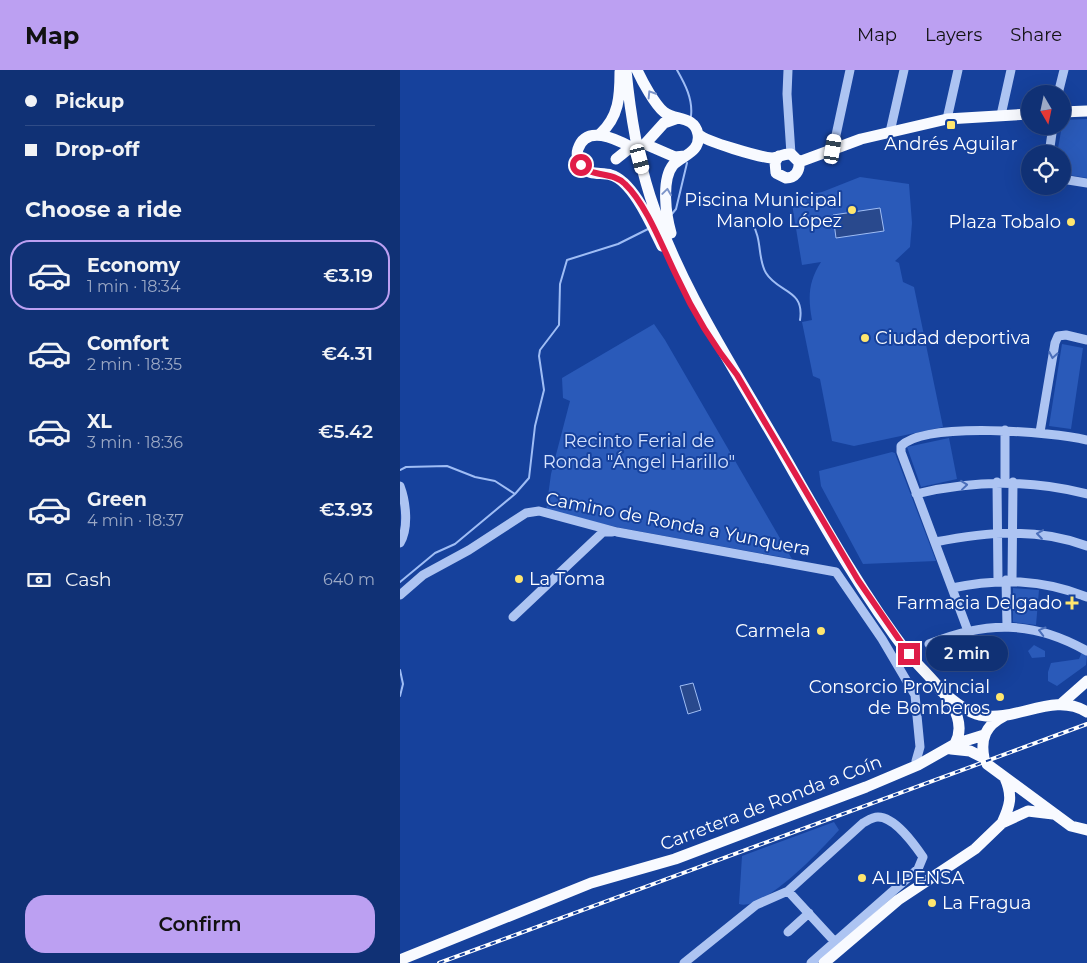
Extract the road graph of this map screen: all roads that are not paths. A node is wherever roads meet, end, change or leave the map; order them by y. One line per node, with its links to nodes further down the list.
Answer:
1 (620, 70): 19 (main road)
2 (626, 70): 27 (main road)
3 (637, 70): 15 (main road, one-way to 3)
4 (788, 70): 22 (street)
5 (850, 70): 20 (street)
6 (904, 70): 17 (street)
7 (958, 70): 16 (street)
8 (1011, 70): 14 (street)
9 (1064, 70): 10 (street)
10 (1060, 85)
11 (1087, 111): 12 (main road)
12 (1071, 112)
13 (1021, 114): 14 (main road)
14 (1001, 115): 16 (main road)
15 (680, 118): 18 (main road); 21 (main road)
16 (947, 119): 17 (main road)
17 (890, 132): 20 (main road)
18 (698, 134): 21 (main road); 22 (main road)
19 (605, 137): 23 (main road); 23 (main road)
20 (833, 149): 22 (main road)
21 (690, 153): 22 (main road); 28 (main road, one-way to 21)
22 (786, 159)
23 (598, 174): 27 (main road)
24 (1071, 180): 25 (street)
25 (1087, 183)
26 (1087, 340): 30 (street, one-way to 30)
27 (737, 375): 28 (main road)
28 (759, 412): 52 (main road)
29 (1005, 430): 30 (street); 32 (street); 34 (street)
30 (1040, 432): 31 (street)
31 (1087, 440)
32 (1005, 482): 34 (street, one-way to 32); 35 (street); 37 (street); 38 (street)
33 (400, 486): 40 (street)
34 (916, 494): 39 (street)
35 (1087, 494)
36 (617, 532): 44 (street, Camino de Ronda a Yunquera); 46 (street); 59 (street, Camino de Ronda a Yunquera)
37 (998, 532): 38 (street); 39 (street); 42 (street)
38 (1012, 532): 41 (street, one-way to 38); 42 (street)
39 (935, 542): 43 (street)
40 (400, 543)
41 (1087, 546)
42 (1005, 581): 43 (street); 45 (street); 47 (street)
43 (952, 588): 48 (street)
44 (400, 595)
45 (1087, 597)
46 (513, 617)
47 (1007, 626): 48 (street); 50 (street, one-way to 47)
48 (968, 631): 49 (street)
49 (929, 644)
50 (1087, 651)
51 (1087, 681): 53 (main road)
52 (944, 694): 55 (main road); 56 (main road); 57 (main road)
53 (1061, 704): 54 (main road); 55 (main road)
54 (1087, 712)
55 (1004, 716): 56 (main road)
56 (985, 733): 57 (main road, Carretera de Ronda a Coín); 58 (main road)
57 (952, 746): 58 (main road); 59 (main road, Carretera de Ronda a Coín)
58 (985, 761): 60 (main road)
59 (923, 762): 65 (main road, Carretera de Ronda a Coín)
60 (1005, 778): 61 (main road); 62 (main road)
61 (1053, 814): 62 (main road); 63 (main road)
62 (1002, 823): 66 (main road)
63 (1087, 830)
64 (918, 869): 66 (street); 67 (street); 74 (street)
65 (601, 881): 70 (main road, Carretera de Ronda a Coín); 71 (main road, Carretera de Ronda a Coín)
66 (928, 881): 68 (main road)
67 (788, 891): 69 (street); 75 (street)
68 (906, 896): 80 (main road); 81 (main road)
69 (809, 913): 72 (street); 74 (street)
70 (520, 918): 71 (main road); 73 (main road, Carretera de Ronda a Coín)
71 (491, 924): 73 (main road); 76 (main road, Carretera de Ronda a Coín)
72 (788, 932)
73 (471, 938): 76 (main road, Carretera de Ronda a Coín)
74 (835, 942): 79 (street)
75 (697, 953): 77 (street); 78 (street)
76 (401, 962)
77 (684, 963)
78 (693, 963)
79 (811, 963)
80 (824, 963)
81 (833, 963)

